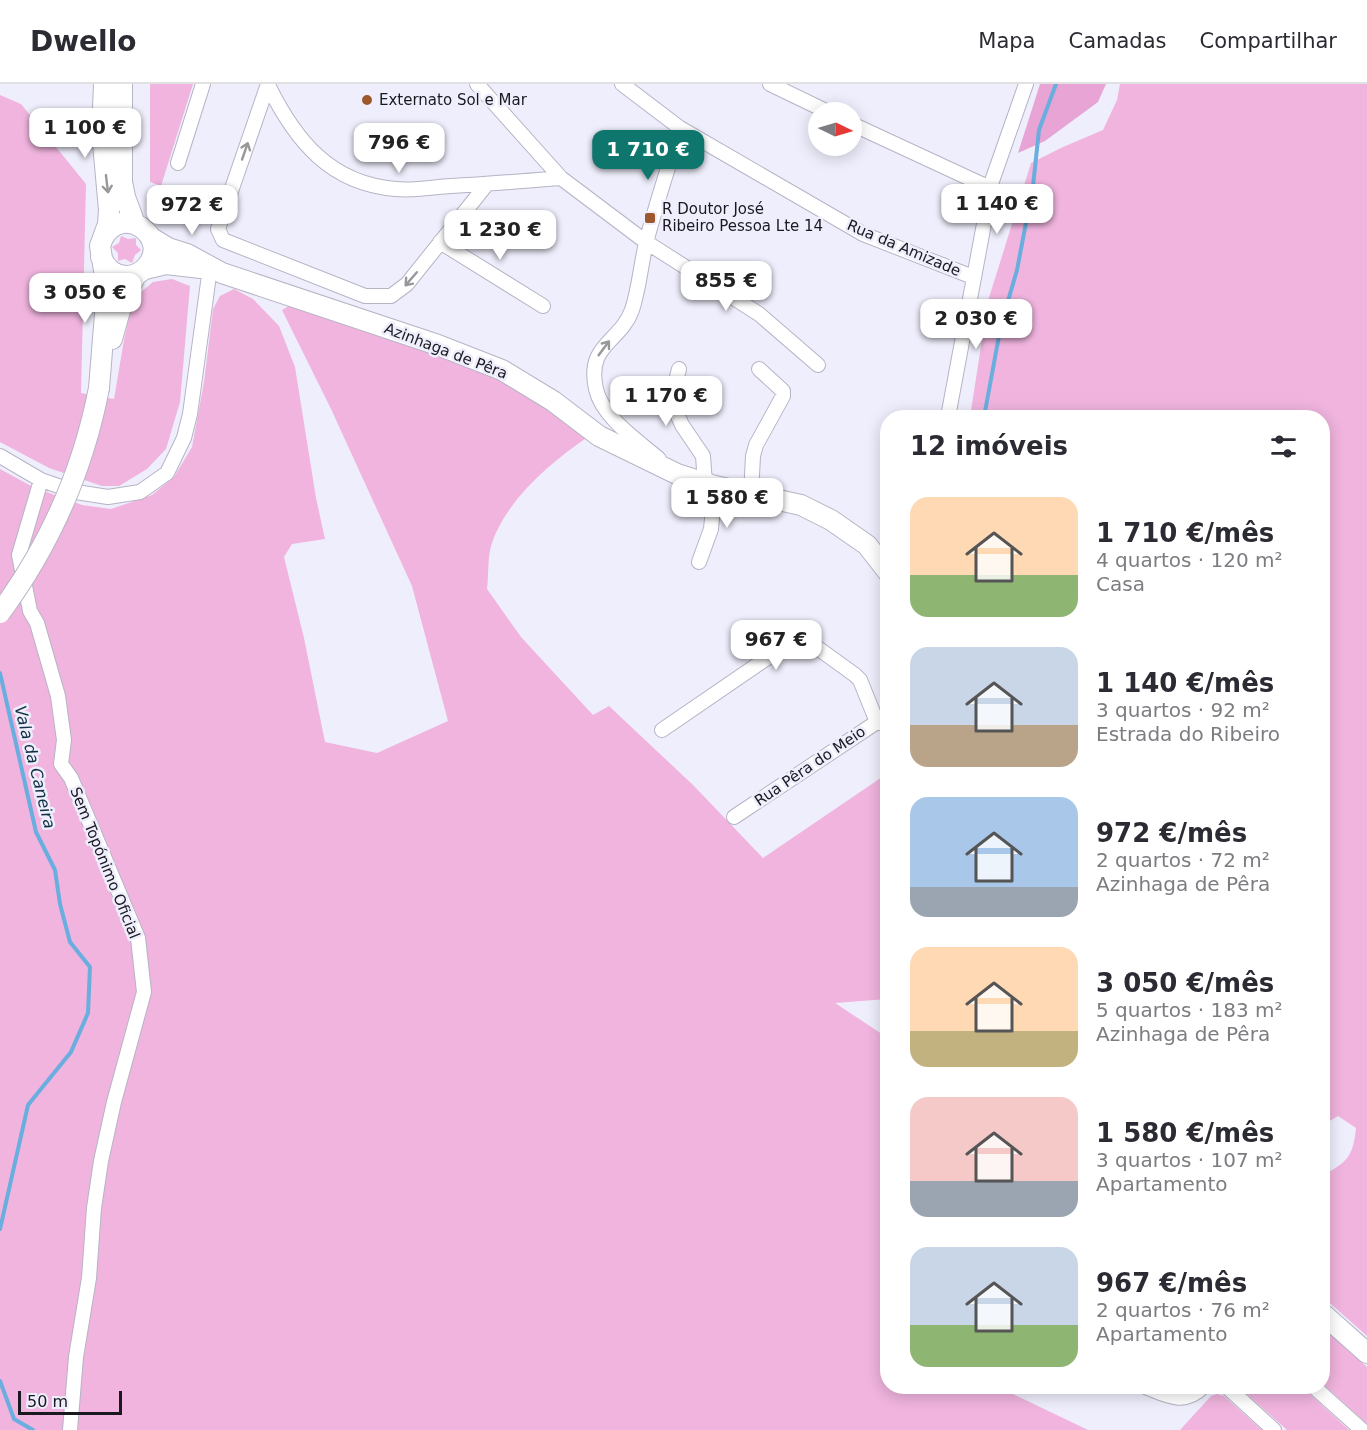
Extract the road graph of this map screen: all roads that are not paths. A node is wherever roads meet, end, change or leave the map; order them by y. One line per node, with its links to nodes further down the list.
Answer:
1 (104, 84): 20 (main road, one-way to 20)
2 (122, 84): 16 (main road)
3 (203, 84): 12 (street)
4 (477, 84): 13 (street)
5 (622, 84): 10 (street, Rua da Amizade)
6 (770, 84): 9 (street)
7 (1026, 84): 15 (street)
8 (268, 85): 14 (street); 18 (street, one-way to 8)
9 (808, 102)
10 (680, 128): 19 (street); 23 (street, Rua da Amizade)
11 (862, 129): 15 (street)
12 (178, 163)
13 (561, 178): 14 (street); 19 (street)
14 (487, 184): 18 (street)
15 (990, 188): 23 (street)
16 (135, 224): 17 (main road); 20 (main road)
17 (150, 237): 21 (main road, Azinhaga de Pêra); 22 (main road)
18 (440, 242): 24 (street)
19 (646, 242): 25 (street); 31 (street, one-way to 19)
20 (102, 249): 22 (main road); 28 (main road)
21 (210, 268): 22 (main road, Azinhaga de Pêra); 31 (main road, Azinhaga de Pêra); 32 (street)
22 (141, 271): 28 (main road)
23 (973, 277): 29 (street)
24 (543, 306)
25 (818, 365)
26 (679, 369): 33 (street)
27 (759, 369): 34 (street)
28 (99, 388): 37 (main road, bridge)
29 (949, 410)
30 (0, 456): 32 (street)
31 (676, 474): 33 (main road, Azinhaga de Pêra)
32 (41, 480): 50 (street, Sem Topónimo Oficial)
33 (710, 485): 34 (main road, Azinhaga de Pêra); 35 (street)
34 (751, 494): 36 (main road, Azinhaga de Pêra)
35 (699, 562)
36 (880, 562)
37 (0, 613)
38 (880, 719): 40 (street)
39 (880, 724): 41 (street, Rua Pêra do Meio)
40 (662, 730)
41 (734, 818)
42 (1330, 1320): 43 (main road)
43 (1367, 1353)
44 (1164, 1394): 49 (street)
45 (1190, 1394): 49 (street)
46 (1194, 1394): 49 (street)
47 (1235, 1394): 51 (street)
48 (1322, 1394): 52 (street)
49 (1192, 1396)
50 (70, 1430)
51 (1274, 1430)
52 (1362, 1430)

